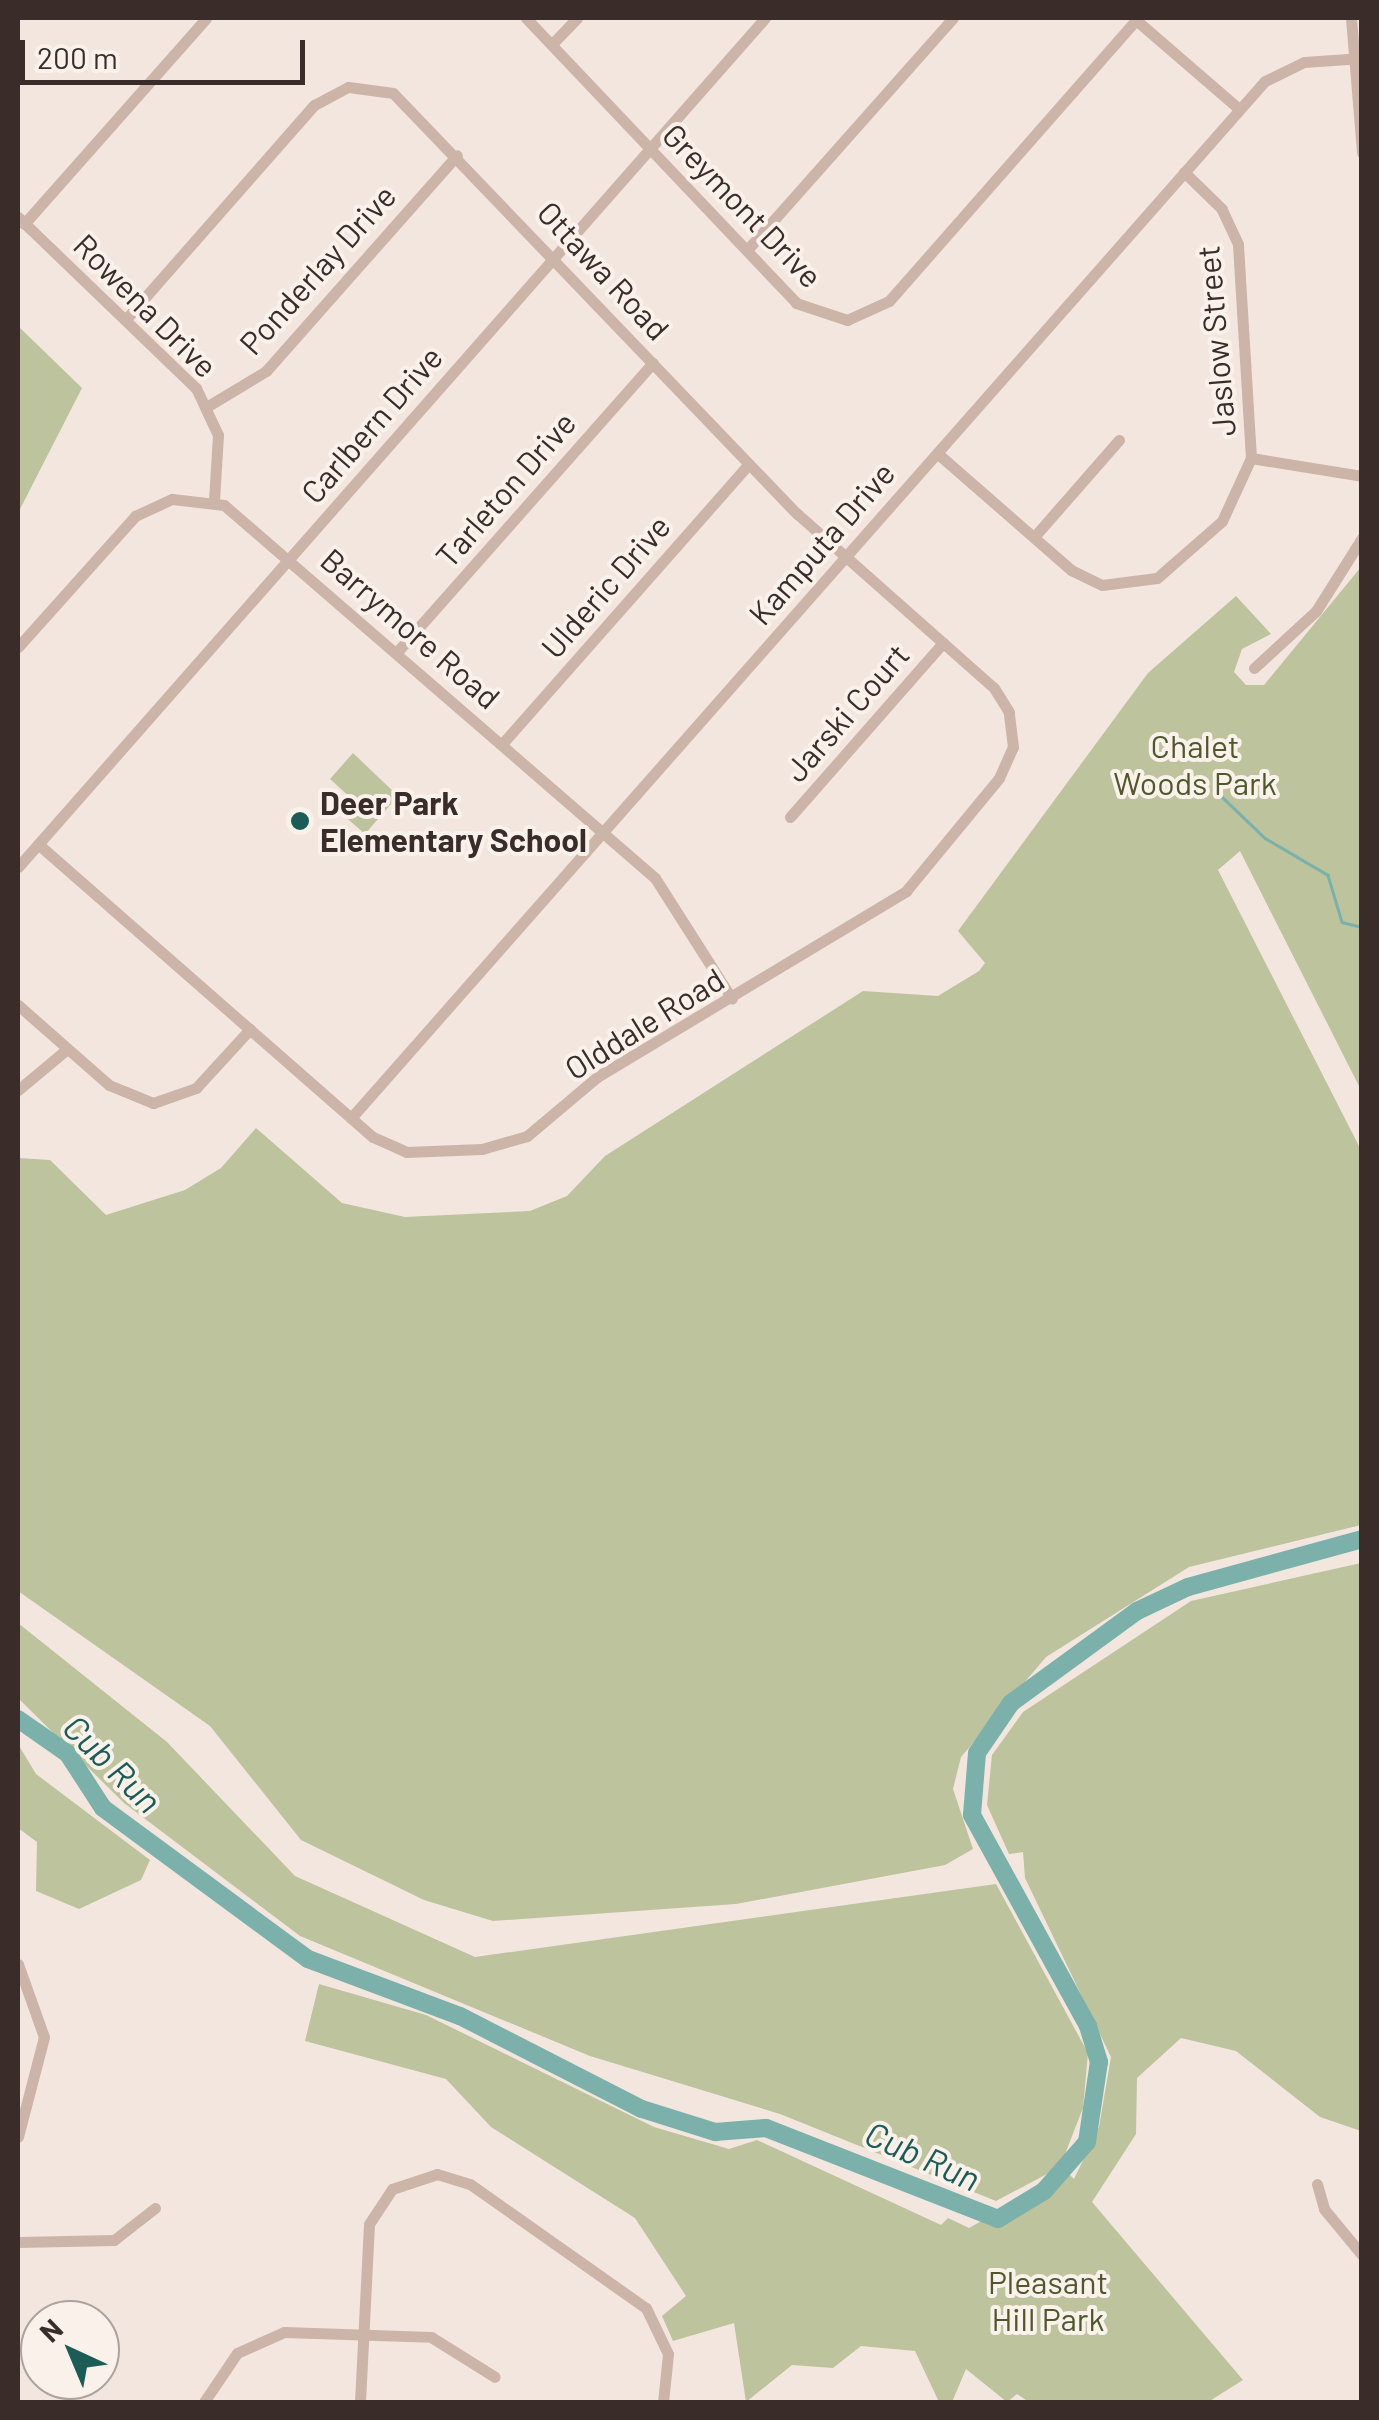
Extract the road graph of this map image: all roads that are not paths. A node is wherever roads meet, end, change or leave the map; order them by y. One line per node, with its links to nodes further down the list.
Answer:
1 (206, 18): 15 (street)
2 (526, 18): 8 (street, Greymont Drive)
3 (577, 18): 8 (street)
4 (765, 18): 11 (street, Carlbern Drive)
5 (954, 18): 16 (street)
6 (1351, 18): 9 (street)
7 (1137, 19): 10 (street); 16 (street, Greymont Drive)
8 (552, 44): 11 (street, Greymont Drive)
9 (1358, 58): 10 (street, Kamputa Drive); 12 (street)
10 (1239, 110): 14 (street, Kamputa Drive)
11 (650, 148): 16 (street, Greymont Drive); 17 (street, Carlbern Drive)
12 (1362, 153)
13 (457, 154): 17 (street, Ottawa Road); 18 (street, Ottawa Road); 20 (street, Ponderlay Drive)
14 (1184, 172): 22 (street, Kamputa Drive); 23 (street, Jaslow Street)
15 (21, 220): 18 (street, Rowena Drive)
16 (747, 250)
17 (554, 257): 19 (street, Ottawa Road); 30 (street, Carlbern Drive)
18 (125, 320): 20 (street, Rowena Drive)
19 (653, 363): 24 (street, Ottawa Road); 33 (street, Tarleton Drive)
20 (208, 406): 26 (street, Rowena Drive)
21 (1118, 440): 27 (street)
22 (937, 453): 27 (street, Jaslow Street); 29 (street, Kamputa Drive)
23 (1251, 458): 25 (street); 27 (street, Jaslow Street)
24 (749, 464): 29 (street, Ottawa Road); 35 (street, Ulderic Drive)
25 (1362, 476)
26 (214, 501): 30 (street, Barrymore Road); 32 (street)
27 (1034, 537)
28 (1362, 538): 34 (street)
29 (845, 557): 31 (street, Ottawa Road); 38 (street, Kamputa Drive)
30 (290, 558): 33 (street, Barrymore Road); 39 (street, Carlbern Drive)
31 (943, 643): 36 (street, Ottawa Road); 37 (street, Jarski Court)
32 (18, 647)
33 (398, 652): 35 (street, Barrymore Road)
34 (1254, 668)
35 (502, 744): 38 (street, Barrymore Road)
36 (1011, 755): 41 (street, Olddale Road)
37 (790, 817)
38 (603, 832): 41 (street, Barrymore Road); 46 (street, Kamputa Drive)
39 (38, 844): 40 (street, Carlbern Drive); 43 (street, Olddale Road)
40 (18, 868)
41 (732, 999): 46 (street, Olddale Road)
42 (18, 1005): 44 (street)
43 (250, 1029): 44 (street); 46 (street, Olddale Road)
44 (67, 1049): 45 (street)
45 (18, 1090)
46 (352, 1118)
47 (18, 1964): 48 (street)
48 (18, 2137)
49 (1317, 2184): 52 (street)
50 (155, 2208): 51 (street)
51 (18, 2242)
52 (1362, 2255)
53 (363, 2334): 54 (street); 55 (street); 56 (street); 57 (street)
54 (495, 2378)
55 (204, 2402)
56 (360, 2402)
57 (663, 2402)

